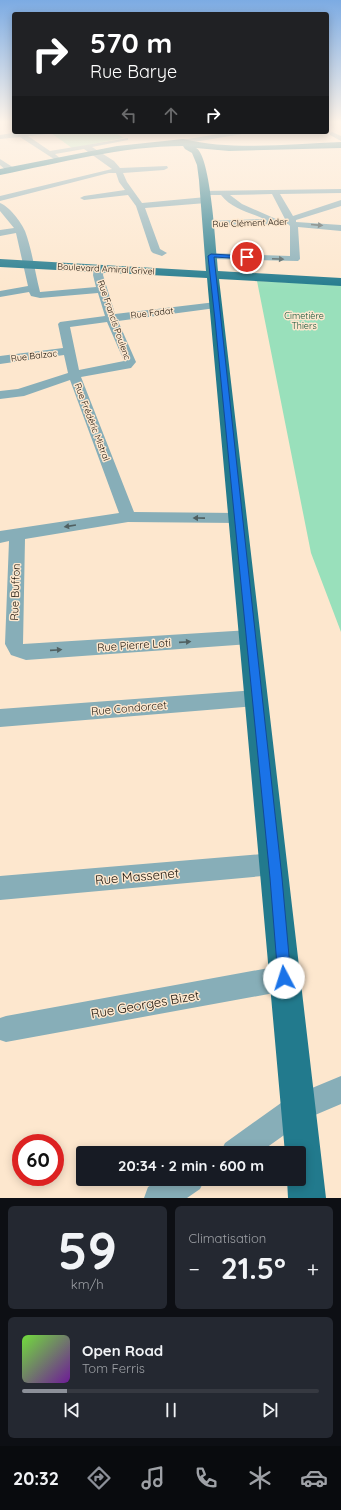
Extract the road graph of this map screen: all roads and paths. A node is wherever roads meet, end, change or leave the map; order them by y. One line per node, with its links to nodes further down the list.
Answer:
1 (82, 178): 10 (street)
2 (122, 178): 5 (street)
3 (204, 178): 8 (main road)
4 (341, 191): 6 (street)
5 (130, 192): 9 (street); 13 (street)
6 (275, 192): 7 (street); 14 (street)
7 (224, 193): 8 (street); 15 (street)
8 (206, 197): 13 (street); 16 (main road)
9 (84, 198)
10 (0, 199)
11 (341, 203): 14 (street)
12 (0, 206): 18 (street)
13 (140, 206): 20 (street)
14 (292, 221): 15 (street, Rue Clément Ader); 17 (street, Rue Clément Ader, one-way to 17); 21 (street, one-way to 14)
15 (273, 222): 16 (street, Rue Clément Ader)
16 (208, 224): 21 (main road)
17 (341, 228)
18 (20, 230): 19 (street); 23 (street)
19 (0, 233)
20 (162, 253)
21 (211, 256): 25 (main road)
22 (0, 263): 23 (main road, Boulevard Amiral Grivel)
23 (28, 264): 24 (main road, Boulevard Amiral Grivel); 27 (street)
24 (99, 268): 25 (main road, Boulevard Amiral Grivel); 28 (street, Rue Francis Poulenc)
25 (212, 275): 26 (main road, Boulevard Amiral Grivel); 30 (main road)
26 (341, 282)
27 (33, 288): 28 (street); 29 (street)
28 (102, 289): 31 (street, Rue Francis Poulenc)
29 (0, 294)
30 (216, 305): 31 (street, Rue Fadat); 38 (main road)
31 (111, 318): 32 (street, Rue Fadat); 35 (street, Rue Francis Poulenc)
32 (64, 324): 33 (street, Rue Frédéric Mistral)
33 (68, 351): 34 (street, Rue Balzac); 35 (street, Rue Frédéric Mistral)
34 (0, 360)
35 (74, 375): 36 (street); 37 (street, Rue Frédéric Mistral)
36 (0, 395)
37 (128, 517): 38 (street, one-way to 37); 39 (street, one-way to 39)
38 (238, 518): 41 (main road)
39 (17, 534): 40 (street); 42 (street, Rue Buffon)
40 (0, 537)
41 (250, 637): 42 (street, Rue Pierre Loti, one-way to 41); 43 (main road)
42 (17, 650)
43 (257, 698): 44 (street, Rue Condorcet); 45 (main road)
44 (0, 718)
45 (274, 864): 46 (street, Rue Massenet); 47 (main road)
46 (0, 888)
47 (284, 978): 48 (street, Rue Georges Bizet); 50 (main road)
48 (6, 1029)
49 (341, 1090): 50 (street)
50 (298, 1108): 51 (street); 52 (main road)
51 (245, 1146)
52 (300, 1146)
53 (186, 1186): 54 (street)
54 (159, 1198)

